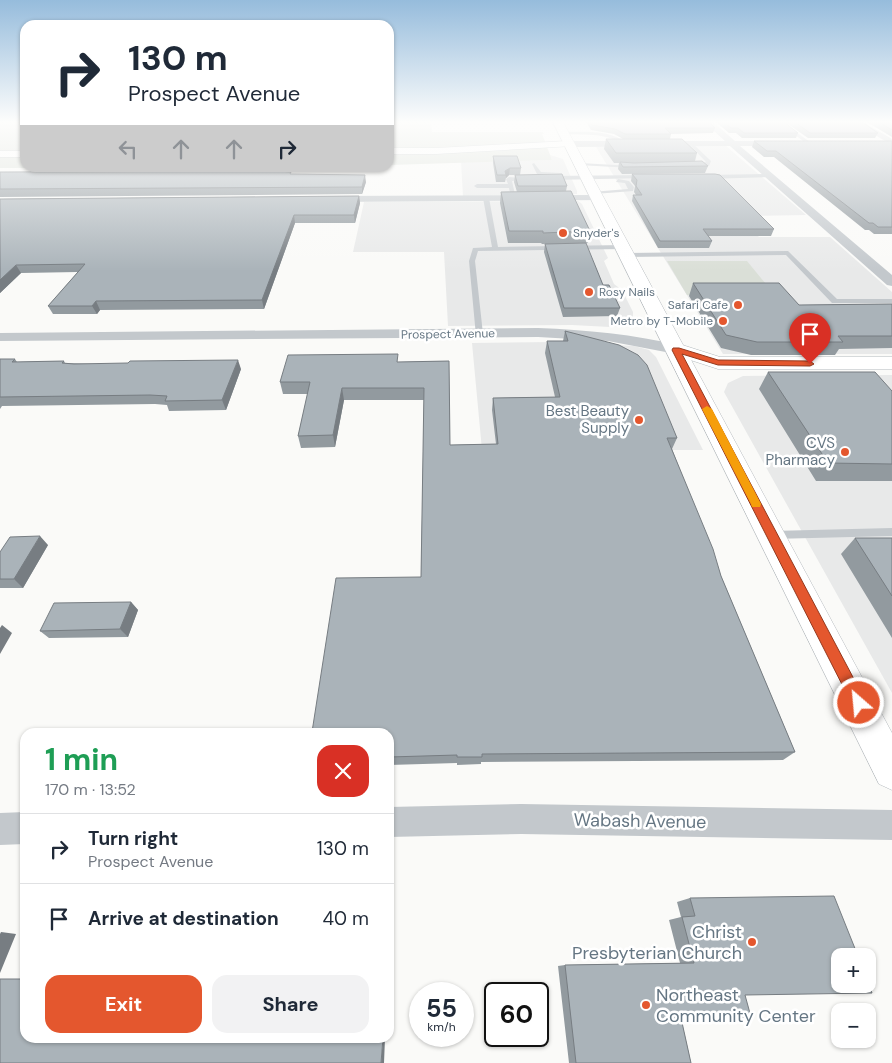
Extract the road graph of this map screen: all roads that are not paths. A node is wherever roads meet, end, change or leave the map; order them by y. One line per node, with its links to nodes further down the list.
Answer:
1 (538, 172): 9 (lane)
2 (555, 172): 9 (lane)
3 (565, 172): 16 (street)
4 (584, 172): 19 (main road)
5 (593, 172): 6 (lane)
6 (599, 172)
7 (621, 172): 11 (lane)
8 (766, 172): 10 (street)
9 (540, 176): 14 (lane)
10 (771, 176): 12 (lane); 20 (street)
11 (650, 177)
12 (699, 177)
13 (477, 186): 14 (lane)
14 (510, 186): 16 (lane)
15 (486, 198): 16 (street); 17 (street); 18 (lane)
16 (514, 198)
17 (318, 199)
18 (494, 248): 19 (lane); 22 (lane)
19 (625, 251): 21 (lane); 24 (main road)
20 (892, 282)
21 (892, 301)
22 (479, 334): 23 (street, Prospect Avenue); 24 (street, Prospect Avenue)
23 (0, 337)
24 (676, 350): 25 (main road, Prospect Avenue); 27 (main road)
25 (878, 367)
26 (892, 532): 27 (lane)
27 (772, 535): 28 (main road)
28 (892, 771)
29 (394, 822): 30 (street, Wabash Avenue)
30 (892, 825)
31 (20, 828): 32 (street)
32 (0, 829)

